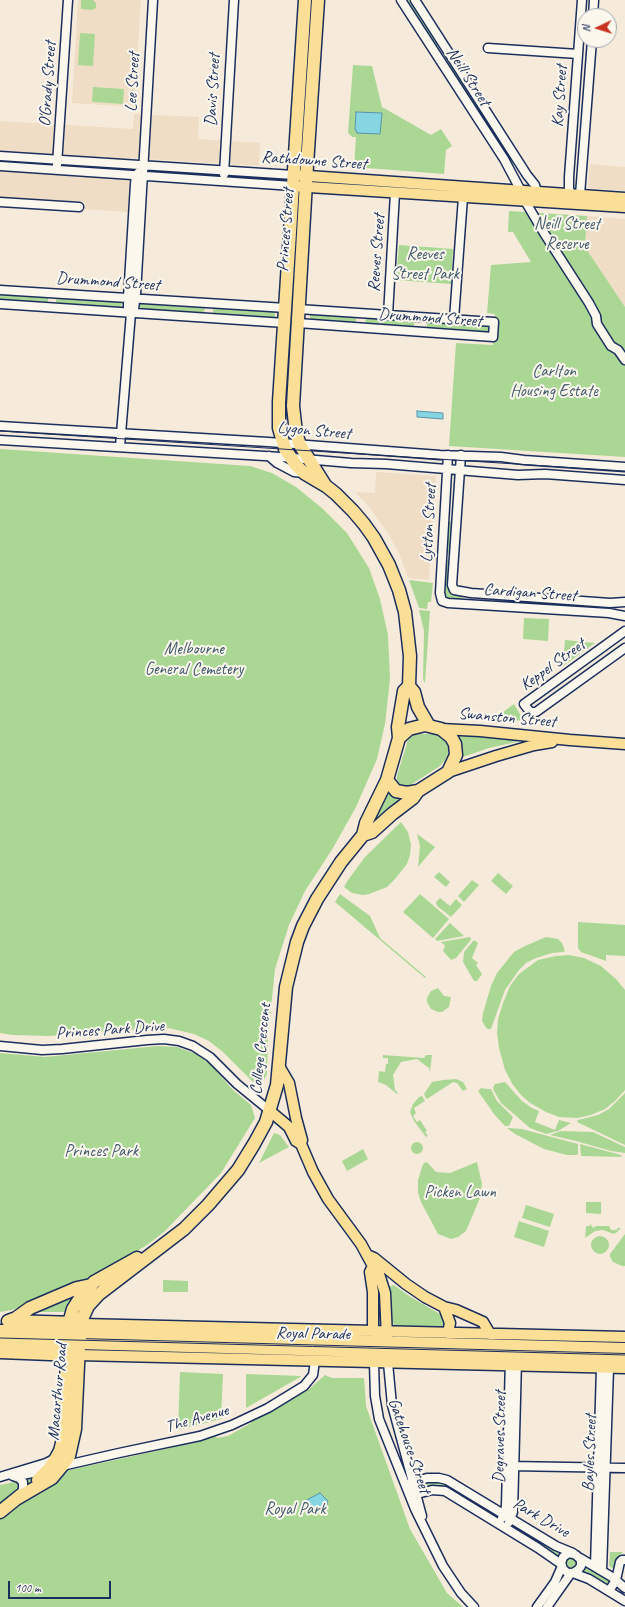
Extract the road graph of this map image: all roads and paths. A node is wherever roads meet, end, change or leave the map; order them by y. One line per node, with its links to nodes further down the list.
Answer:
1 (68, 0): 16 (street, O'Grady Street)
2 (153, 0): 19 (street, Lee Street)
3 (234, 0): 22 (street, Davis Street)
4 (305, 0): 27 (highway, Princes Street)
5 (318, 0): 28 (highway, Princes Street)
6 (401, 0): 14 (street, Neill Street)
7 (415, 0): 13 (street, Neill Street)
8 (582, 0): 11 (street, Kay Street)
9 (488, 48): 11 (street)
10 (592, 48): 12 (street, Kay Street)
11 (578, 55): 12 (street); 24 (street, Kay Street)
12 (591, 56): 25 (street, Kay Street)
13 (488, 114): 14 (street); 17 (street, Neill Street)
14 (478, 120): 21 (street, Neill Street)
15 (0, 156): 16 (street, Rathdowne Street)
16 (57, 160): 19 (street, Rathdowne Street); 20 (street, O'Grady Street)
17 (520, 163): 21 (street); 34 (street, Neill Street)
18 (0, 166): 20 (street, Rathdowne Street)
19 (144, 166): 22 (street, Rathdowne Street); 23 (street, Lee Street)
20 (57, 170): 23 (street, Rathdowne Street)
21 (510, 170): 29 (street, Neill Street)
22 (224, 171): 26 (street, Davis Street); 27 (street, Rathdowne Street)
23 (140, 176): 26 (street, Rathdowne Street); 38 (street, Lee Street)
24 (569, 177): 25 (street); 32 (street, Kay Street)
25 (581, 178): 32 (street, Kay Street)
26 (223, 181): 27 (street, Rathdowne Street)
27 (294, 181): 28 (main road, Rathdowne Street); 44 (highway, Princes Street)
28 (306, 182): 30 (main road, Rathdowne Street); 31 (main road, Rathdowne Street); 45 (highway, Princes Street)
29 (521, 191): 30 (main road, Rathdowne Street); 34 (main road, Rathdowne Street)
30 (463, 192): 31 (main road, Rathdowne Street); 34 (main road, Rathdowne Street); 48 (street)
31 (395, 193): 47 (street, Reeves Street)
32 (576, 198): 33 (main road, Rathdowne Street); 34 (main road, Rathdowne Street); 37 (main road, Rathdowne Street)
33 (625, 198)
34 (532, 199): 51 (street, Neill Street)
35 (0, 202): 36 (street)
36 (79, 207)
37 (625, 207)
38 (137, 216): 39 (street, Lee Street); 40 (street, Lee Street)
39 (139, 259): 40 (street); 42 (street, Lee Street)
40 (130, 265): 42 (street, Lee Street)
41 (0, 290): 42 (street, Drummond Street)
42 (132, 299): 44 (street, Drummond Street); 46 (street, Lee Street)
43 (0, 304): 46 (street, Drummond Street)
44 (286, 308): 49 (highway, Princes Street)
45 (298, 308): 47 (street, Drummond Street); 50 (highway, Princes Street)
46 (131, 313): 49 (street, Drummond Street); 53 (street, Lee Street)
47 (388, 315): 48 (street, Drummond Street)
48 (454, 319): 50 (street, Drummond Street)
49 (284, 323): 55 (highway, Princes Street)
50 (298, 323): 57 (highway, Princes Street)
51 (625, 360)
52 (0, 426): 53 (street, Lygon Street)
53 (121, 434): 55 (street, Lygon Street); 56 (street, Lee Street)
54 (0, 440): 56 (street, Lygon Street)
55 (282, 444): 57 (street, Lygon Street); 61 (highway)
56 (120, 446): 60 (street, Lygon Street)
57 (300, 446): 58 (street, Lygon Street); 62 (highway, Princes Street)
58 (448, 455): 59 (street, Lygon Street); 64 (street, Lytton Street)
59 (461, 455): 63 (street, Lygon Street); 65 (street, Lytton Street)
60 (269, 456): 61 (street, Lygon Street); 66 (street)
61 (290, 458): 62 (street, Lygon Street); 66 (highway)
62 (309, 460): 64 (street, Lygon Street); 68 (highway, Princes Street)
63 (625, 467)
64 (447, 468): 65 (street, Lygon Street); 69 (street, Lytton Street)
65 (460, 470): 67 (street, Lygon Street); 70 (street, Lytton Street)
66 (304, 473): 68 (highway)
67 (625, 480)
68 (326, 486): 86 (highway)
69 (445, 496): 70 (street); 71 (street, Lytton Street)
70 (458, 497): 72 (street, Lytton Street)
71 (444, 517): 72 (street); 73 (street, Lytton Street)
72 (456, 518): 74 (street, Lytton Street)
73 (442, 557): 74 (street); 76 (street, Lytton Street)
74 (454, 558): 75 (street, Lytton Street)
75 (454, 590): 77 (street, Cardigan Street)
76 (440, 592): 80 (street, Cardigan Street)
77 (515, 596): 78 (street, Cardigan Street); 80 (street)
78 (573, 600): 79 (street, Cardigan Street); 81 (street)
79 (625, 602)
80 (515, 607): 81 (street, Cardigan Street)
81 (572, 611): 82 (street, Cardigan Street)
82 (625, 616)
83 (625, 631): 85 (street, Keppel Street)
84 (625, 648): 87 (street, Keppel Street)
85 (559, 679): 87 (street); 87 (street, Keppel Street)
86 (409, 686): 88 (highway); 89 (highway)
87 (567, 690)
88 (435, 727): 89 (highway); 90 (main road, Swanston Street); 92 (highway)
89 (400, 738): 93 (highway)
90 (570, 740): 91 (main road, Swanston Street); 92 (main road, Swanston Street)
91 (625, 744)
92 (448, 772): 94 (highway)
93 (387, 780): 94 (highway); 95 (highway, College Crescent)
94 (418, 791): 95 (highway, College Crescent)
95 (363, 835): 97 (highway, College Crescent)
96 (0, 1046): 98 (street, Princes Park Drive)
97 (279, 1066): 98 (highway, College Crescent); 99 (main road)
98 (270, 1111): 99 (main road, College Crescent); 100 (highway)
99 (301, 1144): 101 (main road, College Crescent)
100 (165, 1244): 103 (highway); 114 (highway)
101 (367, 1255): 102 (main road, College Crescent); 104 (main road, College Crescent)
102 (372, 1266): 108 (main road, College Crescent); 111 (main road, College Crescent)
103 (90, 1285): 105 (highway); 114 (highway)
104 (444, 1308): 109 (main road); 110 (main road, College Crescent)
105 (4, 1321): 114 (highway, Royal Parade)
106 (324, 1330): 111 (main road, Royal Parade); 114 (main road, Royal Parade); 115 (main road)
107 (0, 1331): 114 (highway, Royal Parade)
108 (387, 1331): 109 (main road, Royal Parade); 111 (main road, Royal Parade); 117 (main road, College Crescent)
109 (448, 1333): 110 (main road, Royal Parade)
110 (490, 1334): 112 (main road, Royal Parade)
111 (373, 1336): 115 (main road, Royal Parade); 117 (main road, Royal Parade); 125 (main road, College Crescent)
112 (560, 1336): 118 (main road, Royal Parade); 120 (main road)
113 (625, 1337): 118 (main road, Royal Parade)
114 (74, 1339): 115 (main road, Royal Parade); 116 (highway, Royal Parade); 123 (highway, Royal Parade); 124 (main road, Royal Parade); 133 (highway, Macarthur Road); 134 (highway, Macarthur Road)
115 (316, 1340): 122 (main road)
116 (0, 1342)
117 (388, 1342): 119 (main road, Royal Parade); 126 (main road, College Crescent)
118 (612, 1342): 120 (main road, Royal Parade); 121 (main road, Royal Parade); 131 (main road, Bayles Street)
119 (514, 1345): 120 (main road, Royal Parade); 129 (street, Degraves Street)
120 (562, 1346)
121 (625, 1348)
122 (316, 1351): 124 (main road, Royal Parade); 125 (main road, Royal Parade); 128 (main road)
123 (0, 1352)
124 (158, 1352): 128 (main road, Royal Parade)
125 (374, 1352): 126 (main road, Royal Parade); 130 (main road, College Crescent)
126 (388, 1358): 129 (main road, Royal Parade); 130 (main road, Royal Parade); 143 (street, Gatehouse Street)
127 (625, 1359): 131 (main road, Royal Parade)
128 (316, 1361): 130 (main road, Royal Parade); 135 (street, The Avenue)
129 (513, 1361): 131 (main road, Royal Parade); 137 (street, Degraves Street)
130 (374, 1363): 145 (street, Gatehouse Street)
131 (606, 1365): 132 (main road, Royal Parade); 138 (street, Bayles Street)
132 (625, 1368)
133 (63, 1434): 134 (highway); 136 (highway, Macarthur Road)
134 (70, 1451): 135 (street); 136 (highway, Macarthur Road)
135 (91, 1460): 136 (street, The Avenue)
136 (60, 1461): 140 (highway, Macarthur Road); 142 (street, The Avenue); 148 (highway, Macarthur Road)
137 (510, 1466): 138 (street); 150 (street, Degraves Street)
138 (601, 1467): 139 (street); 155 (street, Bayles Street); 156 (street, Bayles Street)
139 (625, 1468)
140 (49, 1470): 141 (street, The Avenue); 148 (highway, Macarthur Road)
141 (12, 1476): 142 (street, The Avenue); 148 (street)
142 (0, 1477)
143 (414, 1482): 144 (street, Park Drive); 145 (street, Park Drive); 147 (street, Gatehouse Street)
144 (452, 1483): 146 (street); 150 (street, Park Drive)
145 (406, 1486): 147 (street, Gatehouse Street)
146 (448, 1493): 147 (street, Park Drive); 151 (street, Park Drive)
147 (413, 1495): 163 (street, Gatehouse Street)
148 (18, 1498): 149 (highway, Macarthur Road)
149 (0, 1512)
150 (507, 1516): 151 (street, Degraves Street); 152 (street, Park Drive)
151 (502, 1526): 154 (street, Park Drive)
152 (577, 1556): 154 (street); 155 (street, Park Drive); 157 (street)
153 (623, 1560): 158 (street)
154 (562, 1565): 157 (street); 162 (street)
155 (594, 1566): 156 (street, Park Drive)
156 (602, 1571): 158 (street, Park Drive)
157 (572, 1573): 160 (street); 162 (street)
158 (616, 1580): 159 (street, Park Drive); 160 (street)
159 (625, 1588)
160 (608, 1591): 161 (street)
161 (625, 1601)
162 (546, 1604): 164 (street)
163 (474, 1607)
164 (537, 1607)

